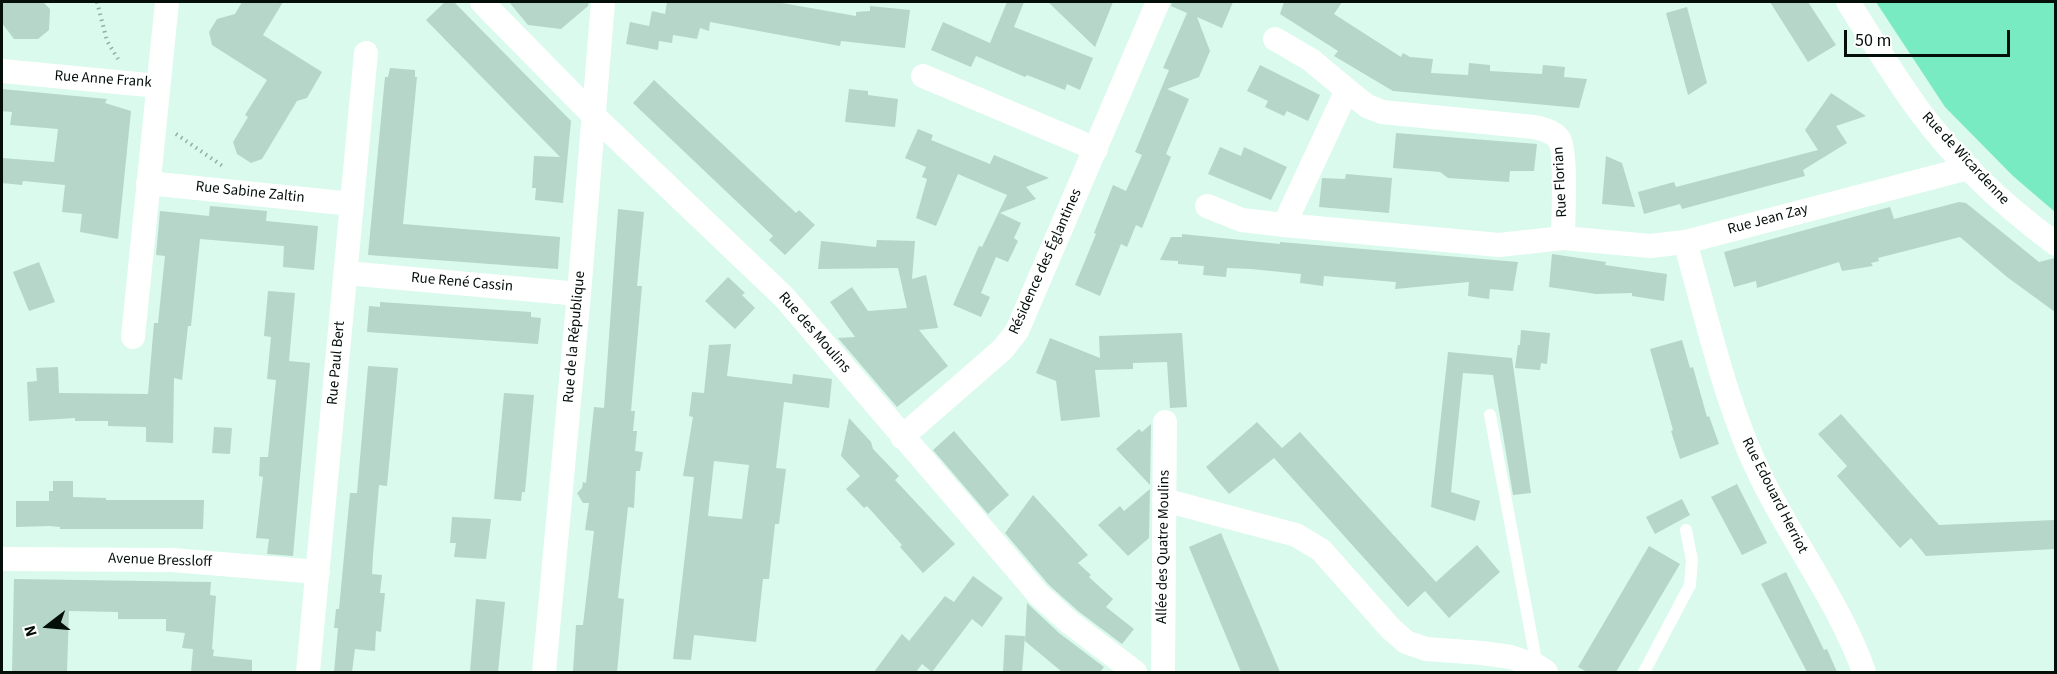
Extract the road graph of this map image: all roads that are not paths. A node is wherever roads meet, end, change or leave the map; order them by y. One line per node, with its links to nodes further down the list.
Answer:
1 (167, 2): 12 (street, Rue Anne Frank)
2 (482, 2): 14 (street, Rue des Moulins)
3 (603, 2): 7 (street, Rue de la République)
4 (619, 2): 7 (street)
5 (1158, 2): 15 (street, Résidence des Églantines)
6 (1848, 2): 16 (street, Rue de Wicardenne)
7 (600, 34): 14 (street, Rue de la République)
8 (1275, 39): 13 (street, Rue Florian)
9 (366, 53): 18 (street, Rue Paul Bert)
10 (2, 71): 12 (street, Rue Anne Frank)
11 (923, 76): 15 (street)
12 (158, 86): 17 (street)
13 (1347, 90): 20 (street); 21 (street, Rue Florian)
14 (594, 116): 25 (street, Rue de la République); 29 (street, Rue des Moulins)
15 (1096, 149): 29 (street, Résidence des Églantines)
16 (1969, 168): 22 (street, Rue Jean Zay); 23 (street, Rue de Wicardenne)
17 (148, 183): 18 (street, Rue Sabine Zaltin); 26 (street)
18 (352, 204): 24 (street, Rue Paul Bert)
19 (1207, 206): 20 (street, Rue Florian)
20 (1284, 225): 21 (street, Rue Florian)
21 (1563, 238): 22 (street, Rue Jean Zay)
22 (1685, 242): 40 (street, Rue Edouard Herriot)
23 (2055, 244)
24 (345, 273): 25 (street, Rue René Cassin); 33 (street, Rue Paul Bert)
25 (579, 294): 36 (street, Rue de la République)
26 (133, 337)
27 (1490, 415): 34 (lane)
28 (1165, 422): 30 (street, Allée des Quatre Moulins)
29 (902, 437): 37 (street, Rue des Moulins)
30 (1164, 500): 34 (street); 38 (street, Allée des Quatre Moulins)
31 (1686, 530): 39 (lane)
32 (2, 559): 33 (street, Avenue Bressloff)
33 (318, 572): 35 (street, Rue Paul Bert)
34 (1541, 669)
35 (308, 672)
36 (544, 672)
37 (1135, 672)
38 (1163, 672)
39 (1644, 672)
40 (1864, 672)

